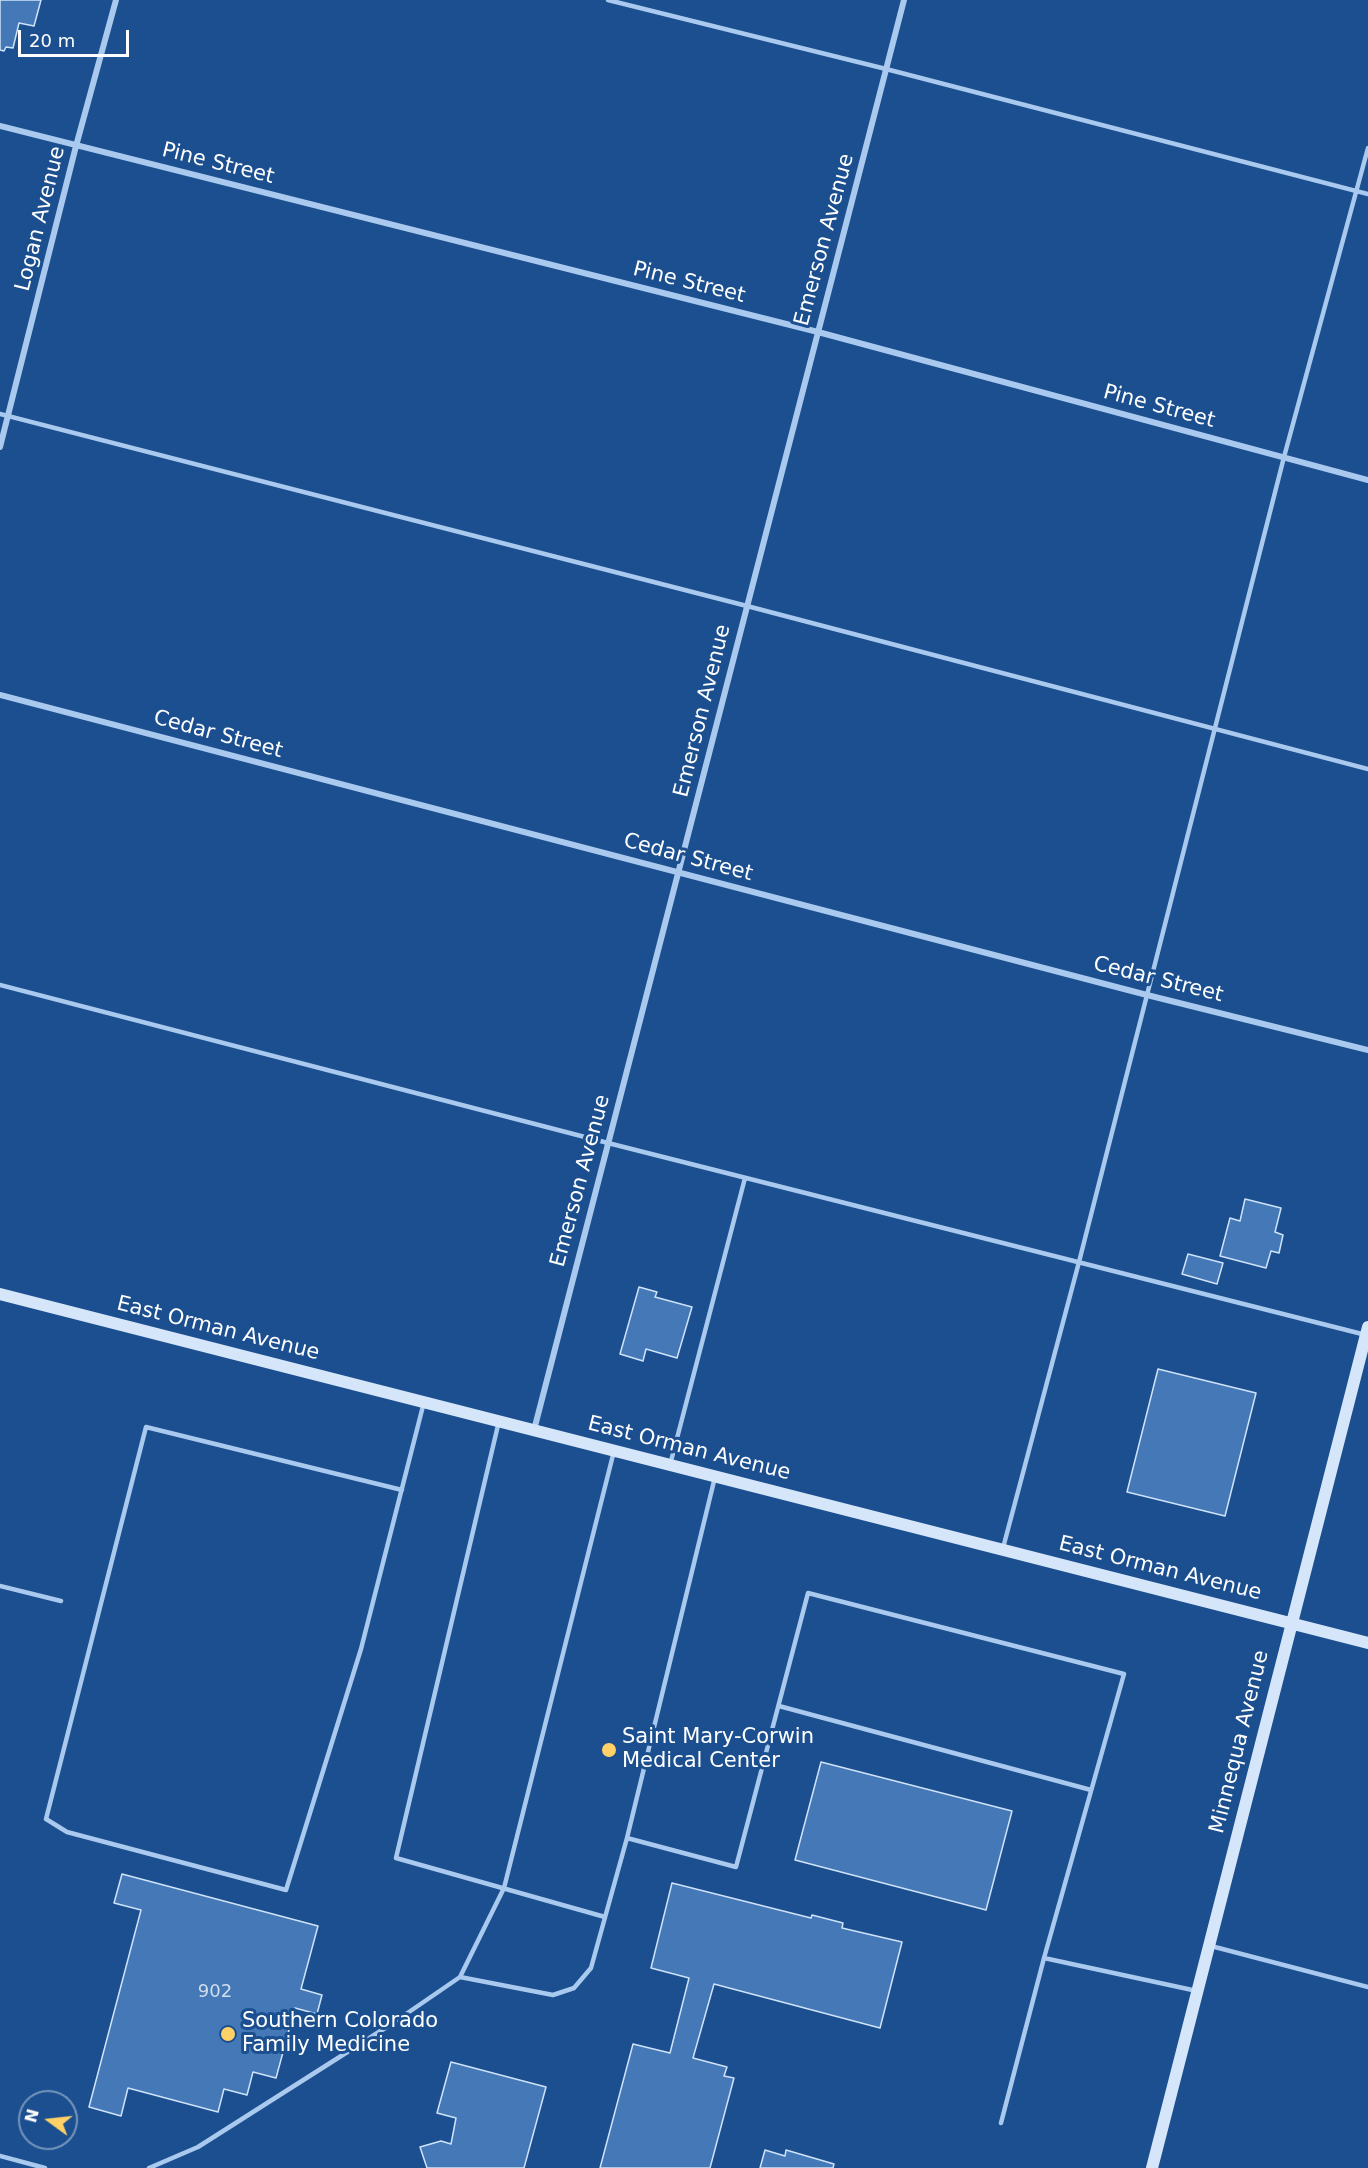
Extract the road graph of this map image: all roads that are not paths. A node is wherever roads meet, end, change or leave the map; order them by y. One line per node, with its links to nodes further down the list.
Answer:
1 (117, 0): 6 (street, Logan Avenue)
2 (608, 0): 4 (lane)
3 (904, 0): 4 (street, Emerson Avenue)
4 (886, 69): 8 (lane); 10 (street, Emerson Avenue)
5 (0, 126): 6 (street, Pine Street)
6 (76, 146): 10 (street, Pine Street); 12 (street, Logan Avenue)
7 (1368, 148): 8 (lane)
8 (1357, 192): 9 (lane); 14 (lane)
9 (1368, 194)
10 (818, 332): 14 (street, Pine Street); 16 (street, Emerson Avenue)
11 (0, 414): 12 (lane)
12 (8, 416): 13 (street, Logan Avenue); 16 (lane)
13 (0, 447)
14 (1284, 457): 15 (street, Pine Street); 18 (lane)
15 (1368, 480)
16 (747, 606): 18 (lane); 20 (street, Emerson Avenue)
17 (0, 695): 20 (street, Cedar Street)
18 (1216, 729): 19 (lane); 22 (lane)
19 (1368, 769)
20 (678, 873): 22 (street, Cedar Street); 24 (street, Emerson Avenue)
21 (0, 985): 24 (lane)
22 (1147, 995): 23 (street, Cedar Street); 26 (lane)
23 (1368, 1050)
24 (608, 1143): 25 (lane); 31 (street, Emerson Avenue)
25 (745, 1178): 26 (lane); 33 (lane)
26 (1079, 1262): 28 (lane); 36 (lane)
27 (0, 1293): 29 (street, East Orman Avenue)
28 (1367, 1332): 39 (street, Minnequa Avenue)
29 (424, 1402): 30 (street, East Orman Avenue); 35 (lane)
30 (499, 1421): 31 (street, East Orman Avenue); 44 (lane)
31 (534, 1430): 32 (street, East Orman Avenue)
32 (614, 1451): 33 (street, East Orman Avenue); 44 (lane)
33 (670, 1465): 34 (street, East Orman Avenue)
34 (715, 1476): 36 (street, East Orman Avenue); 43 (lane)
35 (402, 1490): 35 (lane)
36 (1003, 1549): 39 (street, East Orman Avenue)
37 (0, 1586): 38 (lane)
38 (61, 1601)
39 (1291, 1623): 40 (street, East Orman Avenue); 46 (street, Minnequa Avenue)
40 (1368, 1643)
41 (778, 1706): 42 (lane); 42 (lane); 43 (lane)
42 (1091, 1790): 47 (lane)
43 (627, 1838): 45 (lane)
44 (504, 1888): 45 (lane); 48 (lane)
45 (605, 1917): 48 (lane)
46 (1209, 1946): 49 (lane); 50 (street, Minnequa Avenue)
47 (1044, 1958): 50 (lane); 51 (lane)
48 (460, 1977): 54 (lane)
49 (1368, 1987)
50 (1197, 1991): 55 (street, Minnequa Avenue)
51 (1000, 2123)
52 (0, 2156): 53 (lane)
53 (45, 2168)
54 (149, 2168)
55 (1152, 2168)

